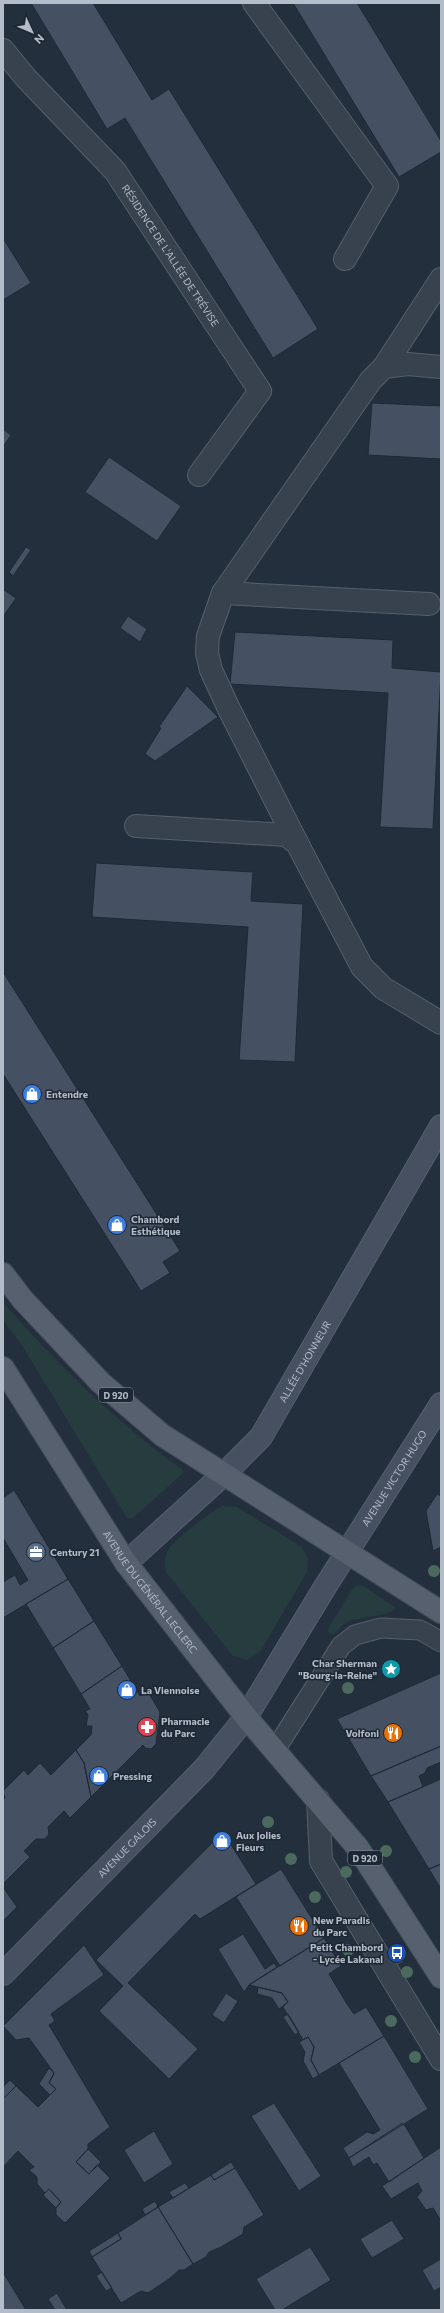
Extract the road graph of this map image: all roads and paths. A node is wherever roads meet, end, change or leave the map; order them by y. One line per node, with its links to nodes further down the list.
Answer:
1 (254, 3): 3 (street)
2 (3, 50): 7 (street, RÉSIDENCE DE L'ALLÉE DE TRÉVISE)
3 (345, 259)
4 (441, 279): 5 (street)
5 (384, 367): 6 (street); 8 (street)
6 (441, 367)
7 (199, 475)
8 (223, 593): 9 (street); 11 (street)
9 (429, 604)
10 (136, 826): 11 (street)
11 (297, 843): 12 (street)
12 (441, 1023)
13 (441, 1126): 17 (main road, ALLÉE D'HONNEUR)
14 (3, 1274): 17 (main road, D 920)
15 (3, 1368): 19 (main road, AVENUE DU GÉNÉRAL LECLERC / D 920)
16 (441, 1404): 18 (main road, AVENUE VICTOR HUGO)
17 (223, 1475): 18 (main road, D 920); 19 (main road, ALLÉE D'HONNEUR)
18 (347, 1553): 20 (main road, D 920); 22 (main road, AVENUE VICTOR HUGO)
19 (126, 1563): 22 (main road, AVENUE DU GÉNÉRAL LECLERC / D 920)
20 (441, 1612)
21 (441, 1642): 23 (lane)
22 (246, 1717): 23 (main road, AVENUE DU GÉNÉRAL LECLERC / D 920); 25 (main road, AVENUE GALOIS)
23 (275, 1750): 24 (main road, AVENUE DU GÉNÉRAL LECLERC / D 920)
24 (318, 1800): 26 (main road, AVENUE DU GÉNÉRAL LECLERC / D 920); 27 (street)
25 (3, 1974)
26 (441, 1977)
27 (441, 2059)

